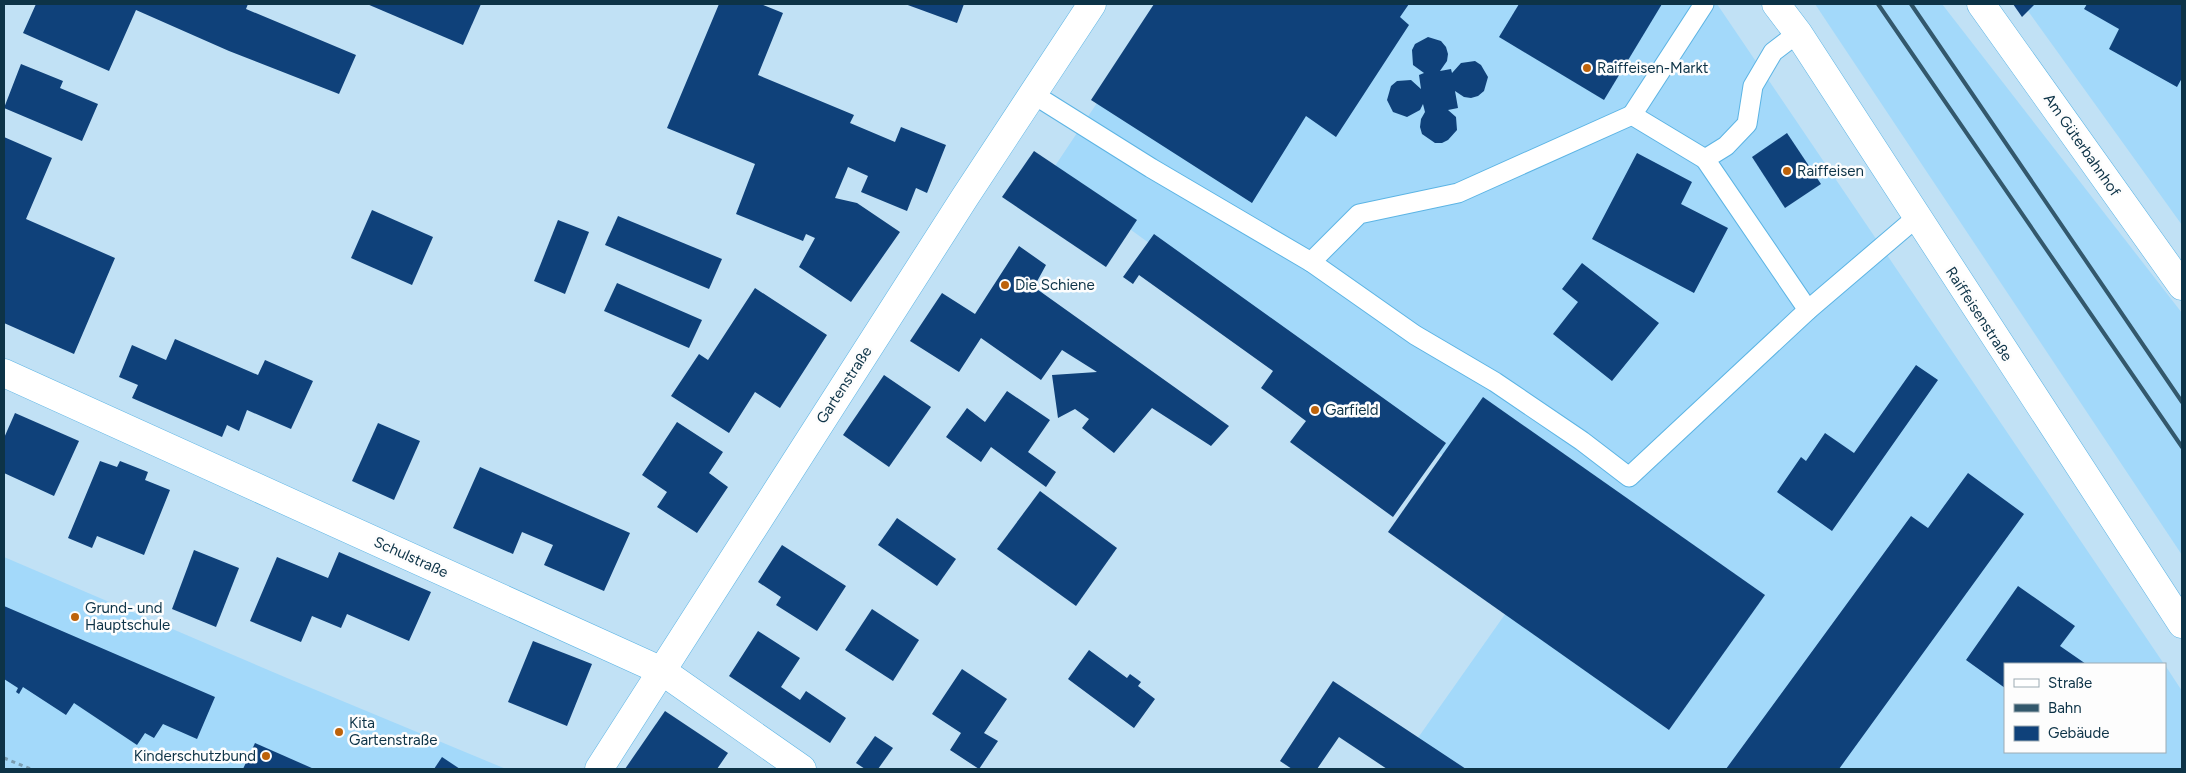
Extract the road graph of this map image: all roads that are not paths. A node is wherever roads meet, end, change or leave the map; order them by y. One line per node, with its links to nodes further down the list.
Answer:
1 (1092, 4): 6 (street, Gartenstraße)
2 (1704, 4): 7 (lane)
3 (1776, 4): 5 (street, Raiffeisenstraße)
4 (1981, 4): 11 (street, Am Güterbahnhof)
5 (1798, 33): 8 (lane); 9 (street, Raiffeisenstraße)
6 (1033, 94): 10 (lane); 15 (street, Gartenstraße)
7 (1632, 115): 8 (lane); 10 (lane)
8 (1705, 159): 12 (lane)
9 (1917, 216): 12 (lane); 14 (street, Raiffeisenstraße)
10 (1311, 262): 12 (lane)
11 (2182, 286)
12 (1808, 310)
13 (4, 373): 15 (street, Schulstraße)
14 (2182, 624)
15 (662, 671): 16 (street, Gartenstraße); 17 (street, Schulstraße)
16 (599, 769)
17 (802, 769)

